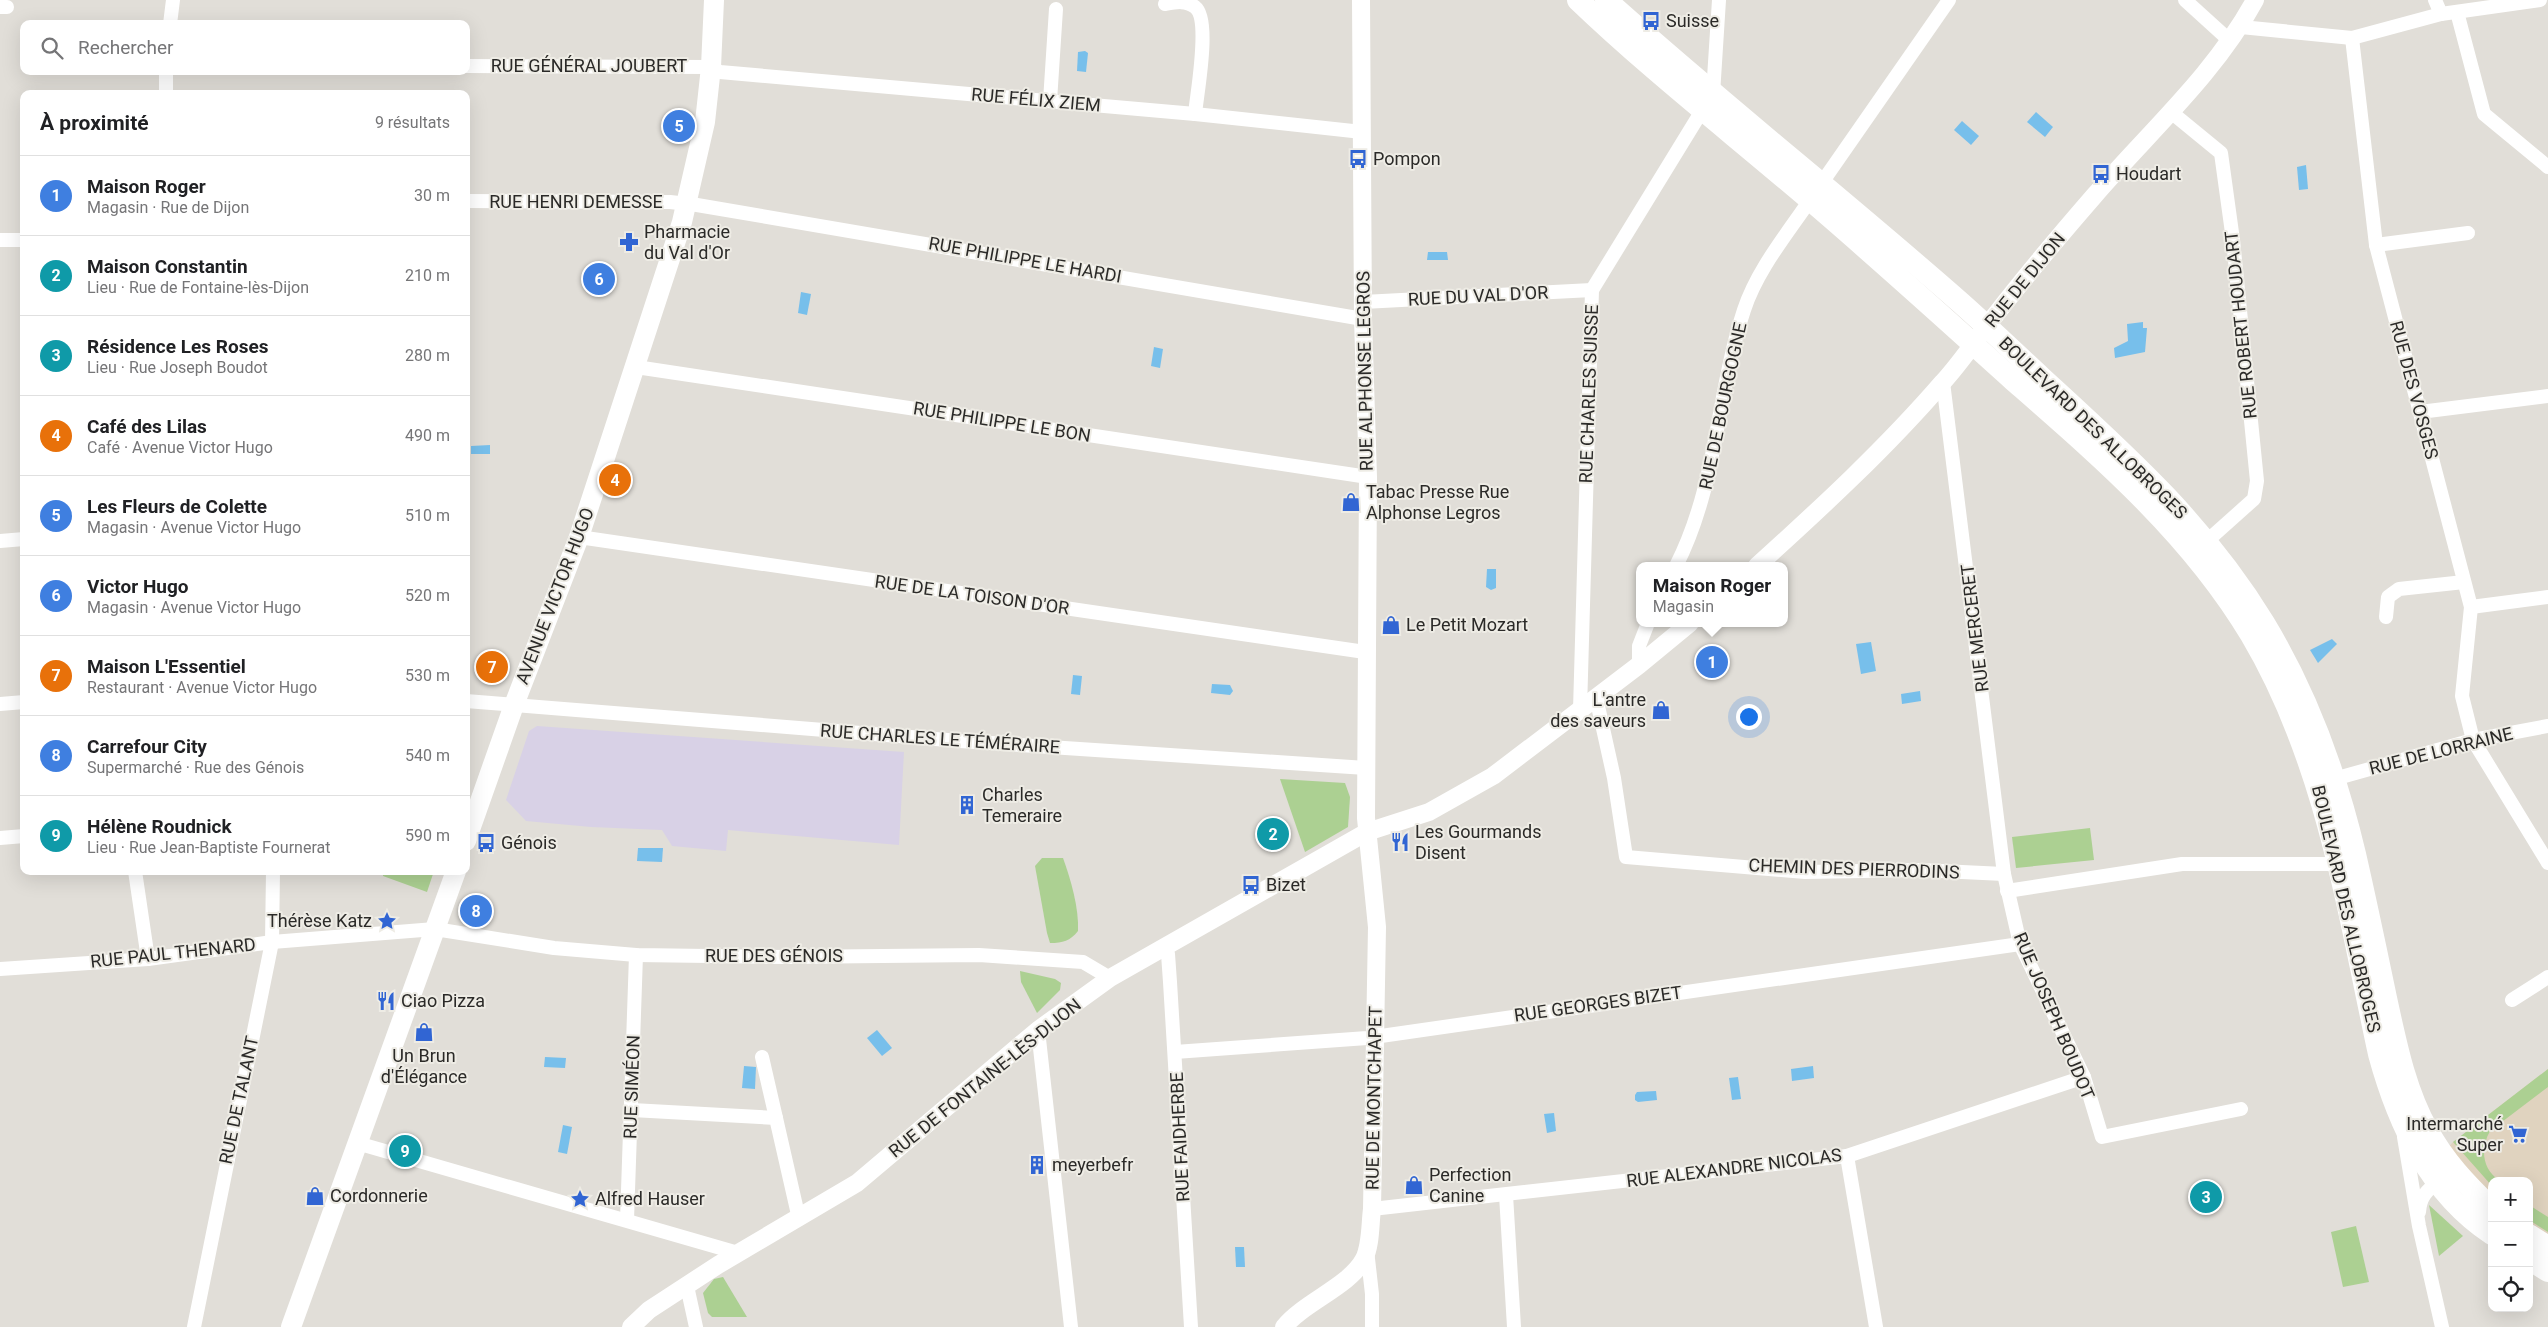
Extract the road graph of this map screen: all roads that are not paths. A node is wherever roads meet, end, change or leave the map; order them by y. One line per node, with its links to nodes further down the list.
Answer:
1 (173, 0): 16 (street)
2 (714, 0): 21 (main road, AVENUE VICTOR HUGO)
3 (1361, 0): 28 (street, RUE ALPHONSE LEGROS)
4 (1578, 0): 25 (main road)
5 (1606, 0): 25 (main road)
6 (1719, 0): 25 (street, RUE CHARLES SUISSE)
7 (1949, 0): 30 (street, RUE DE BOURGOGNE)
8 (2185, 0): 19 (street)
9 (2255, 0): 17 (street, RUE DE DIJON)
10 (2435, 0): 15 (street)
11 (2540, 0): 14 (street)
12 (1166, 4): 27 (street)
13 (1056, 9): 24 (street)
14 (2457, 12): 15 (street); 29 (street)
15 (2441, 14): 18 (street)
16 (170, 20)
17 (2241, 27): 18 (street); 19 (street, RUE DE DIJON)
18 (2352, 38): 36 (street, RUE DES VOSGES)
19 (2229, 40): 26 (street, RUE DE DIJON)
20 (470, 66): 21 (street, RUE GÉNÉRAL JOUBERT)
21 (711, 67): 24 (street, RUE FÉLIX ZIEM); 32 (main road, AVENUE VICTOR HUGO)
22 (166, 75): 23 (street)
23 (166, 90)
24 (1050, 101): 27 (street, RUE FÉLIX ZIEM)
25 (1708, 101): 30 (main road); 37 (street, RUE CHARLES SUISSE)
26 (2171, 112): 39 (street, RUE DE DIJON); 49 (street, RUE ROBERT HOUDART)
27 (1195, 114): 28 (street, RUE FÉLIX ZIEM)
28 (1362, 132): 38 (street, RUE ALPHONSE LEGROS)
29 (2548, 167)
30 (1815, 192): 39 (main road, BOULEVARD DES ALLOBROGES); 40 (main road, BOULEVARD DES ALLOBROGES); 50 (street, RUE DE BOURGOGNE)
31 (470, 201): 32 (street, RUE HENRI DEMESSE)
32 (686, 203): 38 (street, RUE PHILIPPE LE HARDI); 41 (main road, AVENUE VICTOR HUGO)
33 (2468, 232): 36 (street)
34 (0, 240): 35 (street)
35 (20, 240)
36 (2376, 245): 44 (street, RUE DES VOSGES)
37 (1592, 290): 38 (street, RUE DU VAL D'OR); 65 (street, RUE CHARLES SUISSE)
38 (1363, 310): 45 (street, RUE ALPHONSE LEGROS)
39 (1987, 326): 40 (street, RUE DE DIJON); 49 (main road, BOULEVARD DES ALLOBROGES)
40 (1973, 344): 42 (street, RUE DE DIJON); 75 (main road, BOULEVARD DES ALLOBROGES)
41 (636, 367): 45 (street, RUE PHILIPPE LE BON); 46 (main road, AVENUE VICTOR HUGO)
42 (1943, 382): 51 (street, RUE DE DIJON); 76 (street, RUE MERCERET)
43 (2548, 396): 44 (street)
44 (2420, 412): 52 (street, RUE DES VOSGES)
45 (1368, 477): 58 (street, RUE ALPHONSE LEGROS)
46 (579, 537): 58 (street, RUE DE LA TOISON D'OR); 64 (main road, AVENUE VICTOR HUGO)
47 (20, 539): 48 (street)
48 (0, 541)
49 (2208, 541): 69 (main road, BOULEVARD DES ALLOBROGES)
50 (1678, 562)
51 (1761, 562)
52 (2464, 582): 54 (street, RUE DES VOSGES); 55 (street)
53 (2548, 597): 54 (street)
54 (2471, 607): 67 (street, RUE DES VOSGES)
55 (2386, 617)
56 (1646, 627): 59 (street)
57 (1685, 627): 59 (street)
58 (1365, 652): 68 (street, RUE ALPHONSE LEGROS)
59 (1639, 666): 60 (street)
60 (1596, 698): 65 (street); 76 (street, CHEMIN DES PIERRODINS)
61 (470, 701): 64 (street, RUE CHARLES LE TÉMÉRAIRE)
62 (20, 702): 63 (street)
63 (0, 704)
64 (514, 705): 68 (street, RUE CHARLES LE TÉMÉRAIRE); 70 (main road, AVENUE VICTOR HUGO)
65 (1580, 710): 71 (street, RUE DE FONTAINE-LÈS-DIJON)
66 (2548, 726): 67 (street, RUE DE LORRAINE)
67 (2473, 740): 69 (street, RUE DE LORRAINE); 74 (street, RUE DES VOSGES)
68 (1366, 768): 71 (street, RUE ALPHONSE LEGROS)
69 (2334, 779): 104 (main road, BOULEVARD DES ALLOBROGES)
70 (470, 830)
71 (1366, 832): 84 (street, RUE DE FONTAINE-LÈS-DIJON); 92 (street, RUE DE MONTCHAPET)
72 (20, 836): 73 (street)
73 (0, 838)
74 (2548, 863)
75 (2338, 864): 80 (street); 99 (main road, BOULEVARD DES ALLOBROGES)
76 (2004, 874): 80 (street, RUE JOSEPH BOUDOT)
77 (136, 875): 86 (street)
78 (273, 875): 82 (street, RUE DE TALANT)
79 (455, 875): 81 (main road)
80 (2006, 891): 83 (street, RUE JOSEPH BOUDOT)
81 (435, 929): 82 (street, RUE PAUL THENARD); 85 (street, RUE DES GÉNOIS); 100 (main road)
82 (272, 942): 86 (street, RUE PAUL THENARD); 117 (street, RUE DE TALANT)
83 (2020, 944): 92 (street, RUE GEORGES BIZET); 95 (street, RUE JOSEPH BOUDOT)
84 (1164, 947): 89 (street, RUE DE FONTAINE-LÈS-DIJON); 93 (street, RUE FAIDHERBE)
85 (636, 955): 89 (street, RUE DES GÉNOIS); 97 (street, RUE SIMÉON)
86 (148, 959): 87 (street, RUE PAUL THENARD)
87 (0, 969)
88 (2548, 977): 90 (street)
89 (1110, 978): 91 (street, RUE DE FONTAINE-LÈS-DIJON)
90 (2512, 1000)
91 (1038, 1030): 106 (street, RUE DE FONTAINE-LÈS-DIJON); 121 (street)
92 (1376, 1036): 93 (street, RUE GEORGES BIZET); 105 (street, RUE DE MONTCHAPET)
93 (1175, 1052): 122 (street, RUE FAIDHERBE)
94 (762, 1057): 98 (street)
95 (2084, 1076): 96 (street, RUE JOSEPH BOUDOT); 101 (street, RUE ALEXANDRE NICOLAS)
96 (2241, 1109)
97 (632, 1110): 98 (street); 107 (street, RUE SIMÉON)
98 (776, 1118): 106 (street)
99 (2402, 1124): 102 (main road, BOULEVARD DES ALLOBROGES); 108 (street)
100 (357, 1143): 107 (street); 118 (main road)
101 (1847, 1156): 103 (street, RUE ALEXANDRE NICOLAS); 126 (street)
102 (2438, 1183): 108 (street); 109 (main road, BOULEVARD DES ALLOBROGES)
103 (1506, 1195): 105 (street, RUE ALEXANDRE NICOLAS); 125 (street)
104 (2488, 1204)
105 (1372, 1209): 112 (street, RUE DE MONTCHAPET)
106 (799, 1219): 113 (street, RUE DE FONTAINE-LÈS-DIJON)
107 (627, 1220): 113 (street)
108 (2419, 1226): 127 (street)
109 (2488, 1231)
110 (2533, 1238): 111 (main road)
111 (2548, 1247)
112 (1367, 1250): 123 (street, RUE DE MONTCHAPET); 124 (street)
113 (738, 1253): 116 (street, RUE DE FONTAINE-LÈS-DIJON)
114 (2533, 1262): 115 (main road)
115 (2548, 1271)
116 (687, 1286): 119 (street, RUE DE FONTAINE-LÈS-DIJON); 120 (street)
117 (194, 1327)
118 (291, 1327)
119 (631, 1327)
120 (696, 1327)
121 (1071, 1327)
122 (1191, 1327)
123 (1284, 1327)
124 (1372, 1327)
125 (1514, 1327)
126 (1876, 1327)
127 (2442, 1327)

